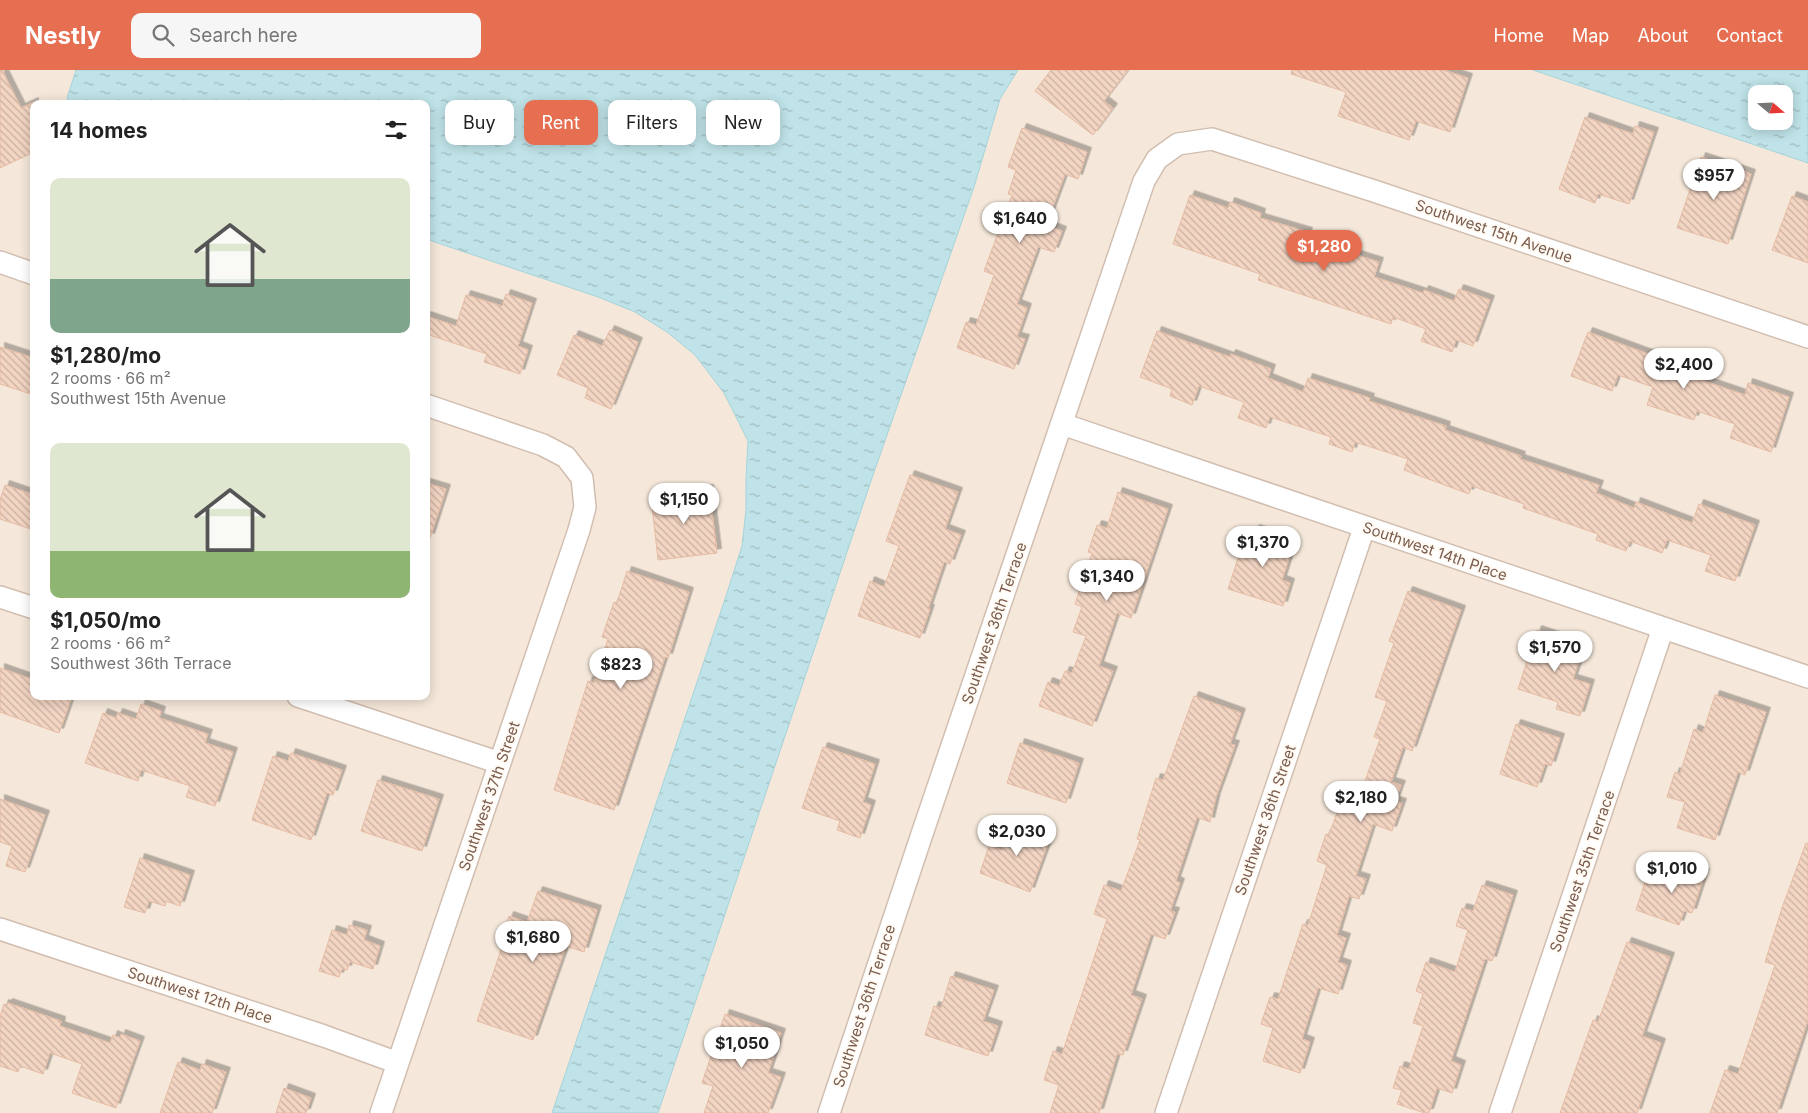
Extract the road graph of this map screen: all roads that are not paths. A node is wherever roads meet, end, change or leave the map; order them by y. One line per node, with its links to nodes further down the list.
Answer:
1 (1178, 144): 4 (street, Southwest 15th Avenue); 6 (street, Southwest 36th Terrace)
2 (0, 262): 3 (street)
3 (30, 273)
4 (1808, 337)
5 (430, 406): 13 (street, Southwest 37th Street)
6 (1062, 424): 7 (street, Southwest 14th Place); 17 (street, Southwest 36th Terrace)
7 (1364, 528): 10 (street, Southwest 14th Place); 18 (street, Southwest 36th Street)
8 (0, 597): 9 (street)
9 (30, 607)
10 (1663, 628): 11 (street, Southwest 14th Place); 19 (street, Southwest 35th Terrace)
11 (1808, 676)
12 (310, 700): 13 (street)
13 (500, 763): 15 (street, Southwest 37th Street)
14 (0, 929): 15 (street, Southwest 12th Place)
15 (398, 1063): 16 (street, Southwest 37th Street)
16 (381, 1113)
17 (829, 1113)
18 (1166, 1113)
19 (1500, 1113)

